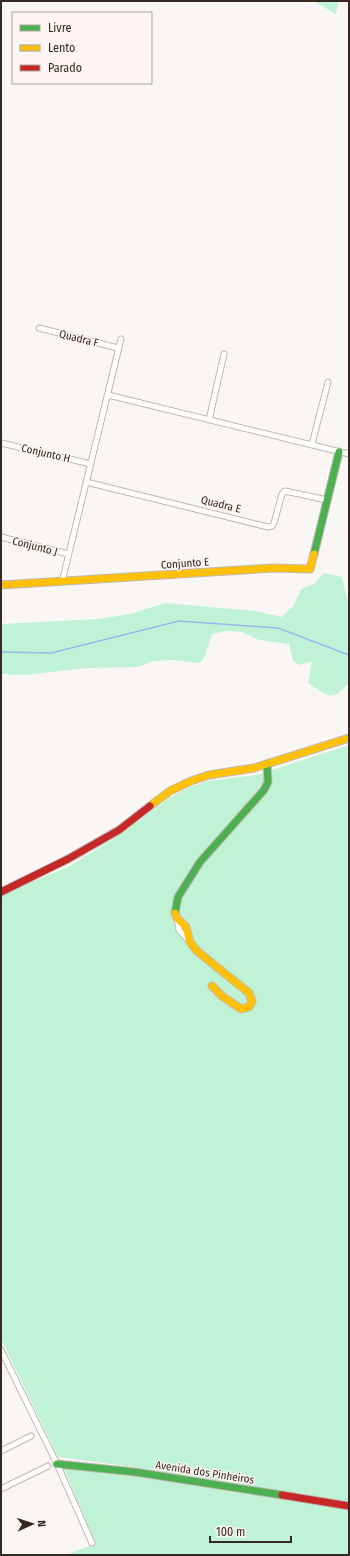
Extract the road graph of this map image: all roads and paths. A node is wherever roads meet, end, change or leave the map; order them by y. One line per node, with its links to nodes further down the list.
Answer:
1 (40, 328): 3 (street, Quadra F)
2 (121, 339): 3 (street)
3 (118, 348): 6 (street)
4 (224, 354): 7 (street)
5 (328, 382): 9 (street)
6 (108, 395): 7 (street); 12 (street)
7 (209, 420): 9 (street)
8 (1, 443): 12 (street, Conjunto H)
9 (312, 444): 10 (street)
10 (339, 452): 11 (street); 14 (street)
11 (349, 454)
12 (91, 464): 13 (street)
13 (86, 482): 14 (street, Quadra E); 16 (street)
14 (327, 500): 17 (street, Conjunto E)
15 (1, 537): 16 (street, Conjunto J)
16 (68, 554): 17 (street)
17 (62, 582): 18 (street, Conjunto E)
18 (1, 585)
19 (349, 738): 20 (street)
20 (267, 764): 21 (street); 22 (street)
21 (1, 892)
22 (212, 986)
23 (1, 1350): 26 (street)
24 (31, 1436): 25 (street)
25 (1, 1451)
26 (57, 1464): 29 (street, Avenida dos Pinheiros); 30 (street)
27 (48, 1466): 28 (street)
28 (1, 1489)
29 (349, 1506)
30 (92, 1542)

